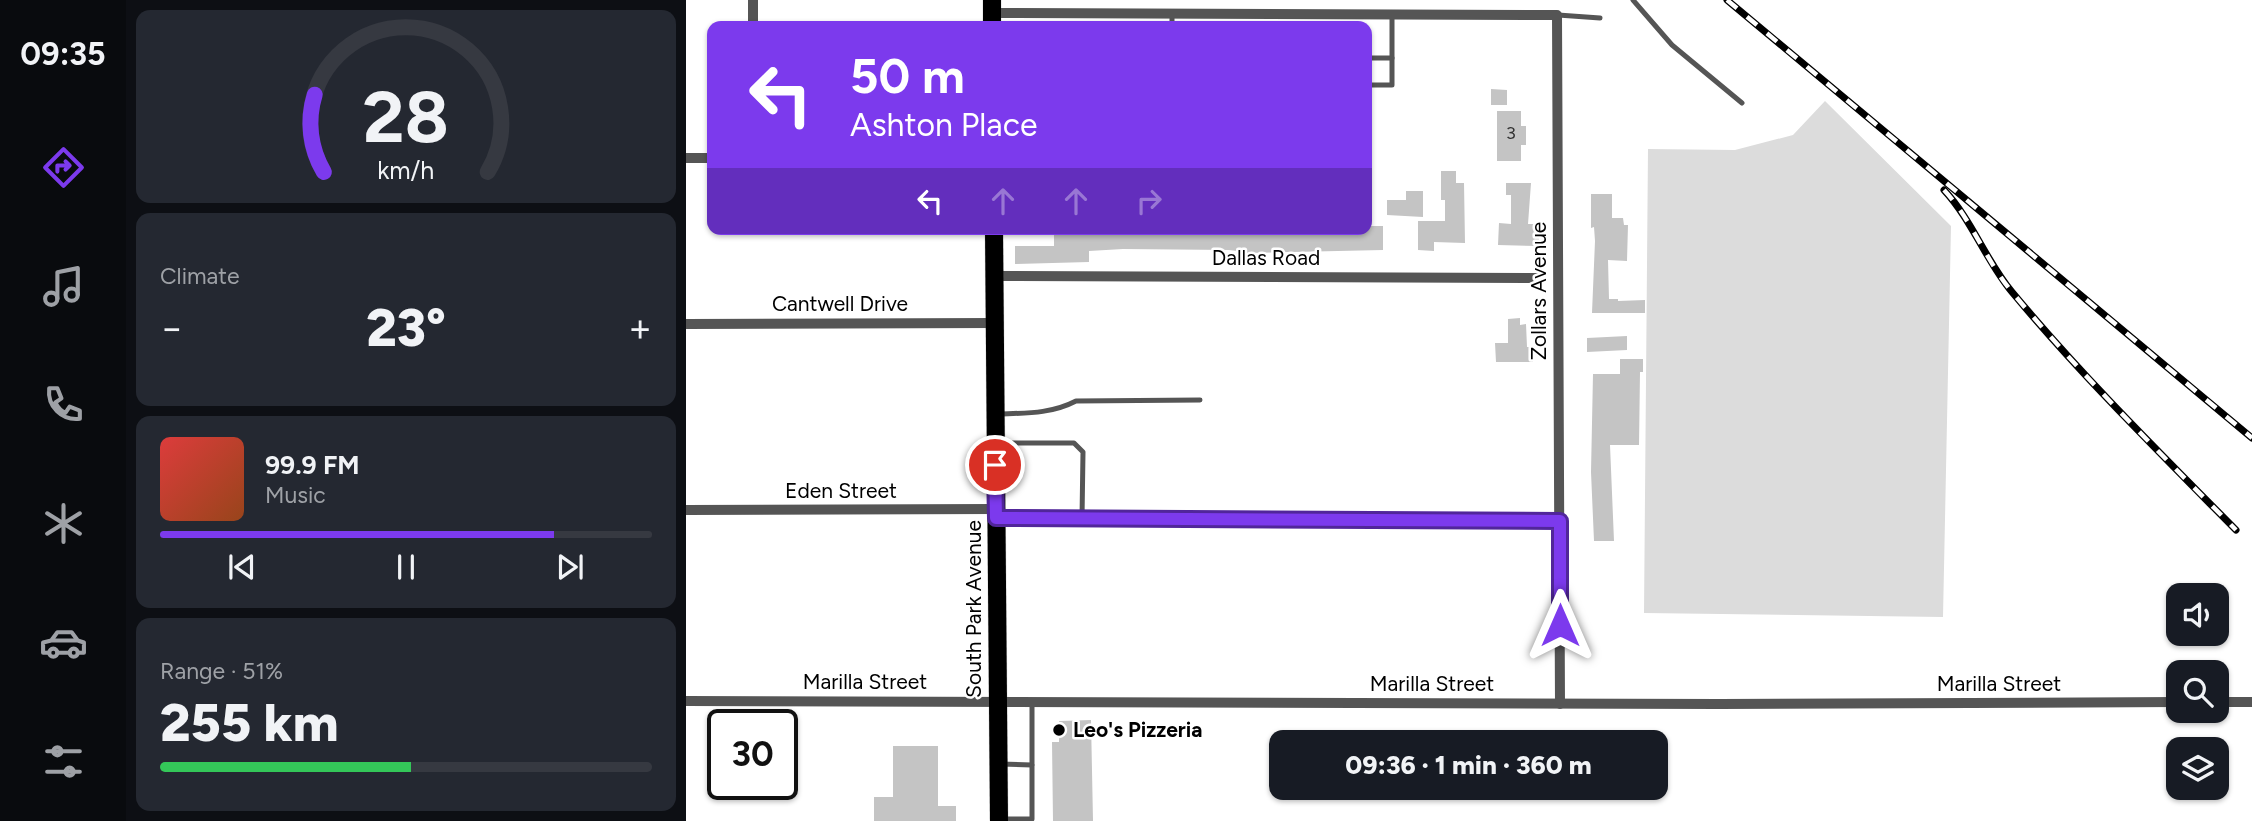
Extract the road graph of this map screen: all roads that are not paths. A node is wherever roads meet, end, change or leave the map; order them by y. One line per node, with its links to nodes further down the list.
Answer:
1 (753, 0): 8 (street)
2 (1633, 0): 13 (lane)
3 (992, 13): 4 (street)
4 (1172, 13): 5 (street); 9 (lane)
5 (1392, 14): 6 (street); 11 (lane)
6 (1557, 15): 7 (lane); 27 (street, Zollars Avenue)
7 (1600, 18)
8 (753, 21)
9 (1172, 21)
10 (1372, 58): 11 (lane)
11 (1392, 58): 12 (lane)
12 (1372, 85)
13 (1742, 103)
14 (686, 158): 15 (street)
15 (707, 158)
16 (993, 235): 17 (main road, South Park Avenue)
17 (994, 276): 18 (street, Dallas Road); 19 (main road, South Park Avenue)
18 (1539, 278)
19 (994, 323): 20 (street, Cantwell Drive); 22 (main road, South Park Avenue)
20 (686, 324)
21 (1200, 400): 22 (lane)
22 (995, 414): 23 (main road, South Park Avenue)
23 (995, 443): 25 (main road, South Park Avenue); 26 (lane)
24 (686, 510): 25 (street, Eden Street)
25 (996, 514): 26 (street, Eden Street); 29 (main road, South Park Avenue)
26 (1082, 519): 27 (street, Eden Street)
27 (1560, 521): 34 (street, Zollars Avenue)
28 (686, 701): 29 (street, Marilla Street)
29 (997, 701): 30 (street, Marilla Street); 35 (main road, South Park Avenue)
30 (1032, 701): 34 (street, Marilla Street); 36 (lane)
31 (2166, 702): 34 (street, Marilla Street)
32 (2229, 702): 33 (street)
33 (2252, 702)
34 (1560, 704)
35 (998, 764): 36 (lane); 37 (main road, South Park Avenue)
36 (1032, 765): 37 (lane)
37 (999, 820)

